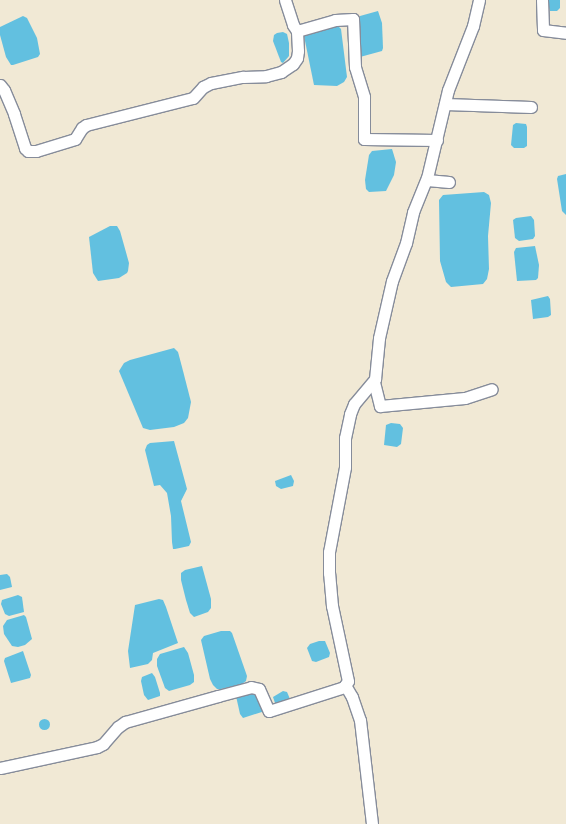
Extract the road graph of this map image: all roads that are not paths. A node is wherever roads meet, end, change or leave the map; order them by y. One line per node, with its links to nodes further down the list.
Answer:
1 (285, 0): 4 (street)
2 (479, 0): 7 (street)
3 (542, 0): 5 (street)
4 (297, 31): 6 (street); 9 (street)
5 (566, 33)
6 (0, 85)
7 (445, 104): 8 (street); 9 (street)
8 (531, 107)
9 (438, 140): 10 (street)
10 (427, 180): 11 (street); 12 (street)
11 (449, 182)
12 (374, 382): 13 (street); 14 (street)
13 (492, 389)
14 (345, 685): 15 (street); 16 (street)
15 (0, 768)
16 (372, 824)

